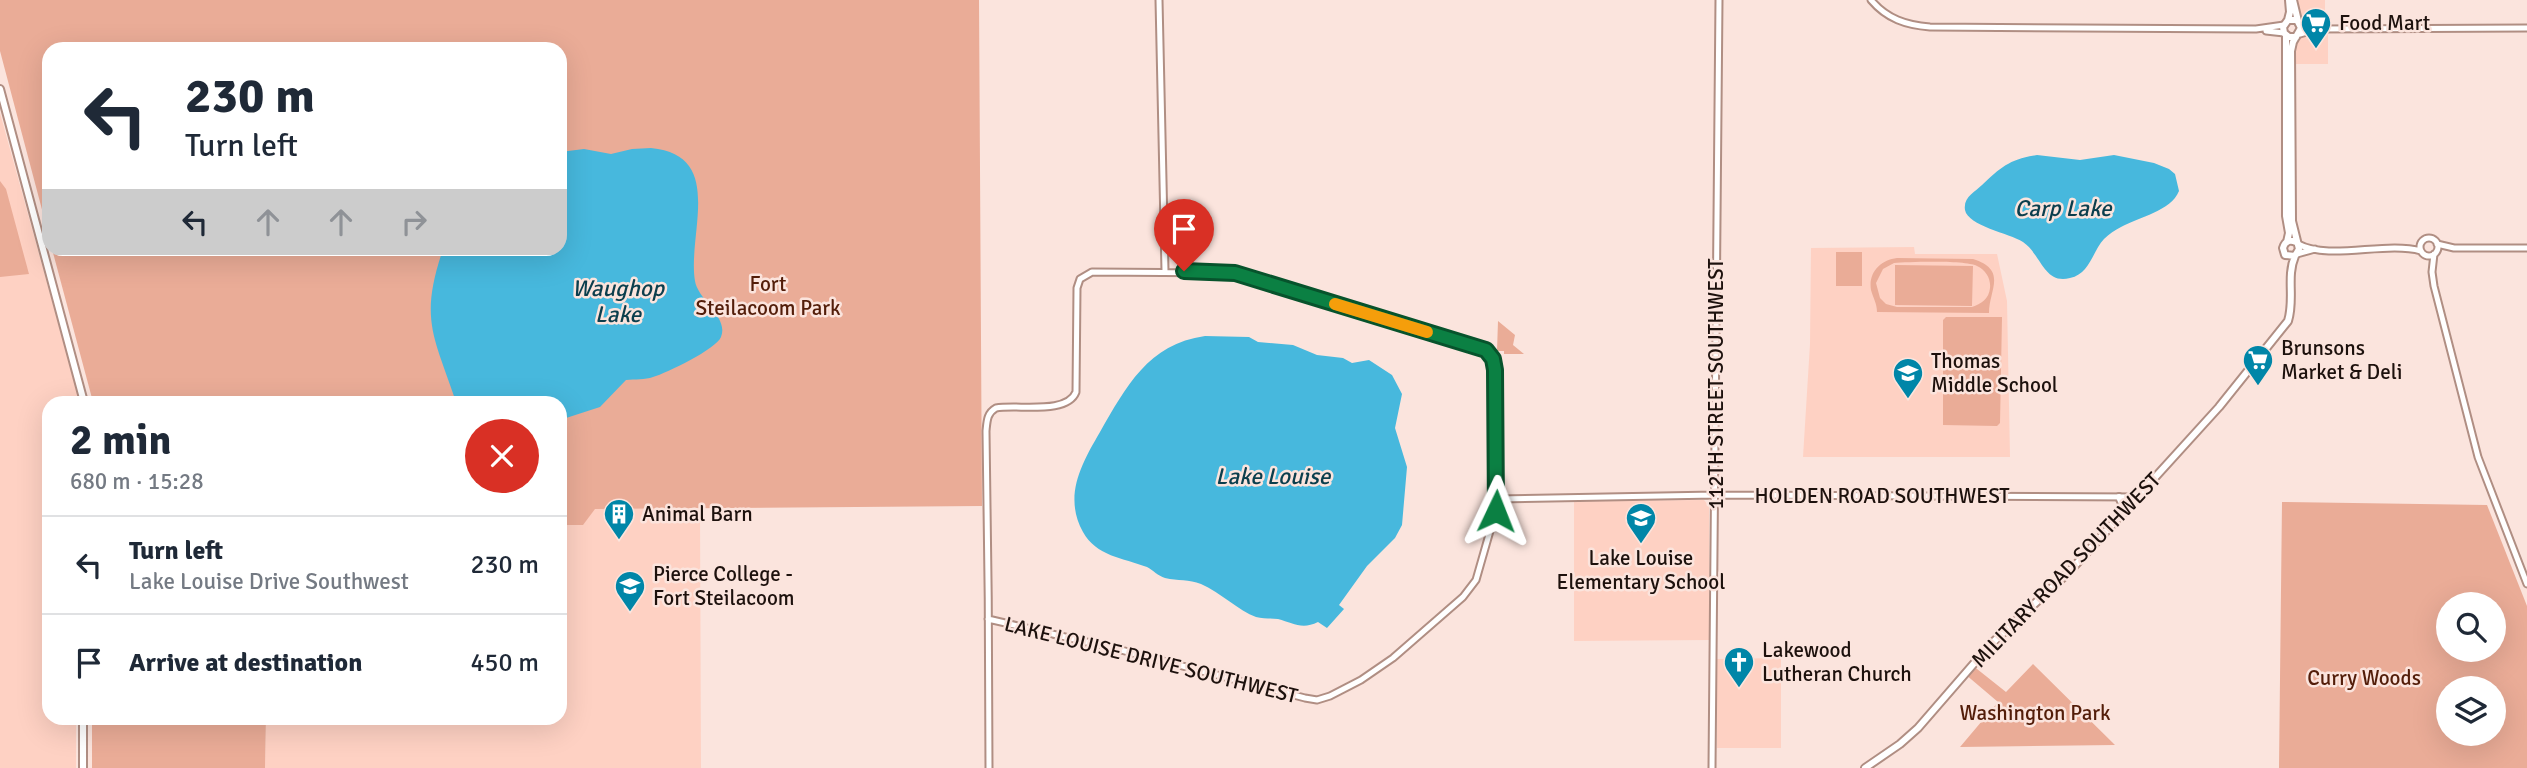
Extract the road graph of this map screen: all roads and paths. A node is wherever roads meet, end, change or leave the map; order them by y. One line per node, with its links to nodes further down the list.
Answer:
1 (1159, 0): 27 (street)
2 (1719, 0): 31 (street, 112TH STREET SOUTHWEST)
3 (1871, 0): 8 (street)
4 (2291, 0): 5 (main road); 6 (main road)
5 (2286, 22): 6 (main road); 8 (street); 10 (main road)
6 (2299, 22): 9 (street); 11 (main road)
7 (2527, 28): 9 (street)
8 (2256, 29): 10 (street)
9 (2319, 29): 11 (street)
10 (2285, 34): 11 (main road); 13 (main road)
11 (2298, 35): 14 (main road)
12 (0, 89): 17 (main road)
13 (2287, 242): 14 (main road); 24 (main road)
14 (2297, 243): 21 (street); 25 (main road)
15 (2421, 243): 16 (street); 18 (street); 22 (street)
16 (2437, 244): 19 (street); 23 (street)
17 (42, 246)
18 (2403, 248): 21 (street); 22 (street)
19 (2454, 248): 20 (street); 23 (street)
20 (2527, 248)
21 (2315, 249): 25 (street)
22 (2423, 253): 23 (street); 28 (street)
23 (2435, 253): 28 (street)
24 (2285, 255): 25 (main road); 29 (main road)
25 (2296, 255): 29 (main road)
26 (45, 256): 30 (main road)
27 (1165, 271): 34 (street, LAKE LOUISE DRIVE SOUTHWEST); 37 (street, LAKE LOUISE DRIVE SOUTHWEST)
28 (2432, 272): 36 (street)
29 (2291, 273): 33 (main road, MILITARY ROAD SOUTHWEST)
30 (82, 396)
31 (1715, 495): 32 (street, HOLDEN ROAD SOUTHWEST); 34 (street, HOLDEN ROAD SOUTHWEST); 41 (street, 112TH STREET SOUTHWEST)
32 (2119, 497): 33 (street, HOLDEN ROAD SOUTHWEST); 35 (main road)
33 (2140, 497): 35 (main road, MILITARY ROAD SOUTHWEST)
34 (1498, 499): 37 (street, LAKE LOUISE DRIVE SOUTHWEST)
35 (2126, 512): 42 (main road, MILITARY ROAD SOUTHWEST)
36 (2527, 584)
37 (988, 619): 40 (street)
38 (83, 725): 39 (main road)
39 (83, 768)
40 (989, 768)
41 (1712, 768)
42 (1865, 768)

